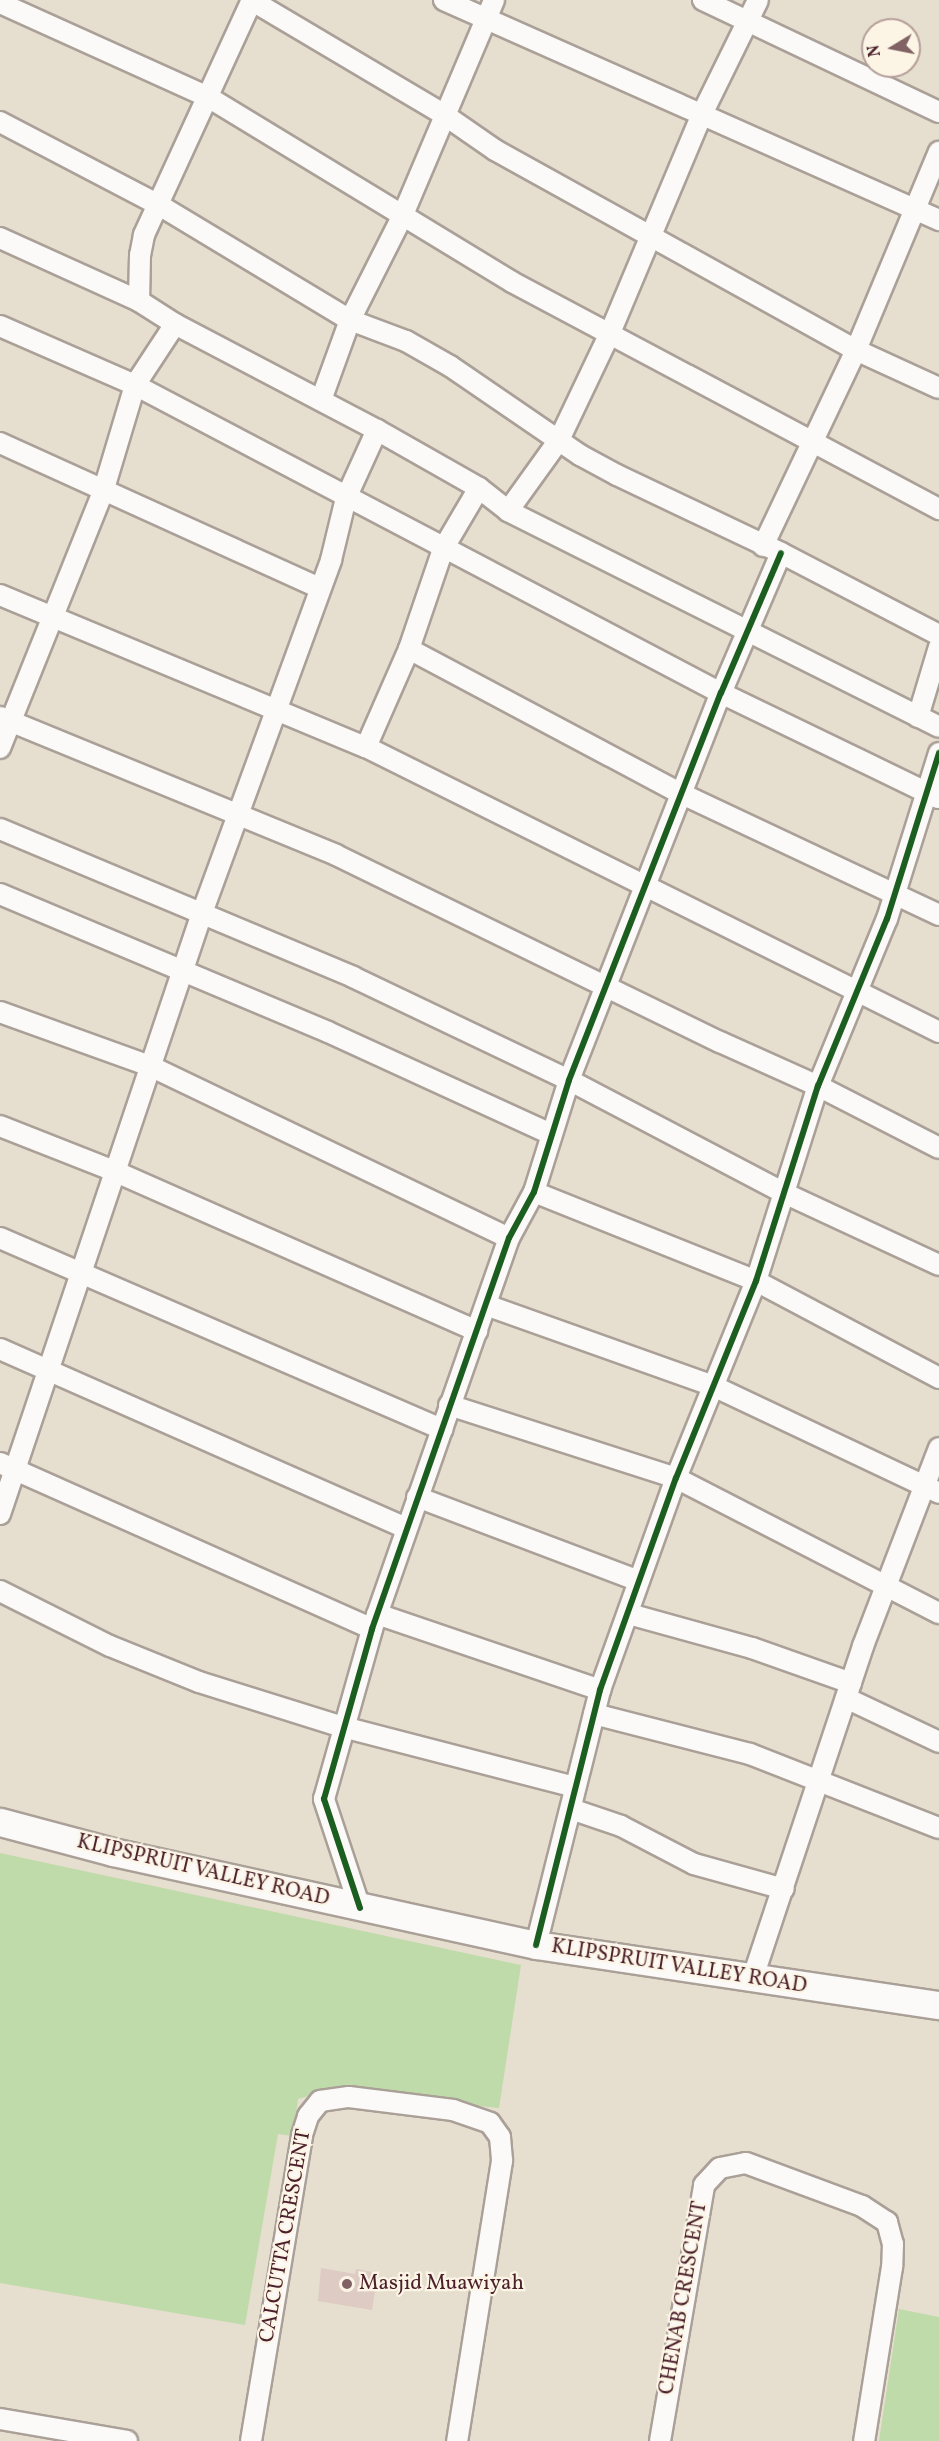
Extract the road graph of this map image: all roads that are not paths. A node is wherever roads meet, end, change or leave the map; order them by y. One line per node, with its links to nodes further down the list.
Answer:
1 (252, 0): 8 (street); 10 (street)
2 (444, 0): 6 (street)
3 (703, 0): 7 (street)
4 (758, 0): 7 (street)
5 (0, 3): 8 (street)
6 (490, 8): 10 (street); 11 (street)
7 (748, 23): 9 (street); 11 (street)
8 (208, 97): 14 (street); 16 (street)
9 (939, 112)
10 (443, 114): 16 (street); 18 (street)
11 (701, 116): 15 (street); 18 (street)
12 (0, 122): 14 (street)
13 (939, 152): 15 (street)
14 (159, 205): 20 (street); 21 (street)
15 (914, 208): 17 (street); 25 (street)
16 (402, 217): 21 (street); 24 (street)
17 (939, 220)
18 (651, 237): 24 (street); 25 (street)
19 (0, 238): 20 (street)
20 (139, 301): 22 (street)
21 (350, 320): 28 (street); 30 (street)
22 (175, 324): 26 (street); 28 (street)
23 (0, 326): 26 (street)
24 (610, 333): 30 (street); 31 (street)
25 (856, 350): 27 (street); 31 (street)
26 (135, 385): 34 (street); 35 (street)
27 (939, 388)
28 (321, 400): 29 (street)
29 (377, 430): 33 (street); 35 (street)
30 (558, 440): 37 (street); 39 (street)
31 (815, 440): 36 (street); 39 (street)
32 (0, 443): 34 (street)
33 (479, 488): 37 (street); 38 (street)
34 (103, 492): 40 (street); 42 (street)
35 (346, 498): 38 (street); 40 (street)
36 (939, 509)
37 (508, 511): 43 (street)
38 (443, 549): 46 (street); 47 (street)
39 (772, 550): 43 (street); 44 (street)
40 (320, 588): 48 (street)
41 (0, 595): 42 (street)
42 (53, 616): 48 (street); 50 (street)
43 (749, 629): 47 (street); 49 (street)
44 (939, 636)
45 (939, 647): 49 (street)
46 (409, 649): 52 (street); 55 (street)
47 (721, 693): 55 (street); 56 (street)
48 (276, 709): 52 (street); 57 (street)
49 (918, 717): 51 (street)
50 (5, 719): 53 (street); 57 (street)
51 (939, 727)
52 (366, 747): 59 (street)
53 (0, 748)
54 (939, 753): 56 (street)
55 (682, 794): 59 (street); 60 (street)
56 (934, 796): 60 (street)
57 (239, 813): 62 (street); 65 (street)
58 (0, 829): 62 (street)
59 (645, 888): 65 (street); 66 (street)
60 (894, 892): 63 (street); 66 (street)
61 (0, 894): 64 (street)
62 (202, 913): 64 (street); 70 (street)
63 (939, 915)
64 (183, 970): 69 (street); 73 (street)
65 (607, 987): 70 (street); 71 (street)
66 (855, 990): 68 (street); 71 (street)
67 (0, 1012): 69 (street)
68 (939, 1032)
69 (150, 1066): 75 (street); 79 (street)
70 (569, 1080): 73 (street); 77 (street)
71 (818, 1086): 74 (street); 77 (street)
72 (0, 1126): 75 (street)
73 (549, 1133): 76 (street)
74 (939, 1148)
75 (114, 1171): 81 (street); 84 (street)
76 (534, 1192): 79 (street); 82 (street)
77 (784, 1193): 80 (street); 82 (street)
78 (0, 1238): 81 (street)
79 (509, 1238): 83 (street)
80 (939, 1265)
81 (80, 1271): 86 (street); 90 (street)
82 (756, 1281): 87 (street); 88 (street)
83 (486, 1305): 84 (street); 88 (street)
84 (477, 1331): 89 (street)
85 (0, 1349): 86 (street)
86 (48, 1368): 92 (street); 97 (street)
87 (939, 1378)
88 (711, 1385): 93 (street); 94 (street)
89 (449, 1405): 90 (street); 93 (street)
90 (442, 1429): 95 (street)
91 (939, 1448): 94 (street)
92 (7, 1465): 96 (street); 103 (street)
93 (675, 1478): 98 (street); 99 (street)
94 (932, 1490): 99 (street)
95 (417, 1497): 97 (street); 98 (street)
96 (0, 1514)
97 (405, 1528): 103 (street)
98 (639, 1581): 102 (street)
99 (887, 1585): 101 (street); 105 (street)
100 (0, 1591): 107 (street)
101 (939, 1612)
102 (629, 1614): 104 (street); 105 (street)
103 (374, 1622): 104 (street); 107 (street)
104 (600, 1690): 106 (street)
105 (848, 1690): 108 (street); 109 (street)
106 (594, 1714): 109 (street); 110 (street)
107 (343, 1727): 110 (street); 115 (street)
108 (939, 1742)
109 (822, 1780): 113 (street); 114 (street)
110 (575, 1787): 111 (street)
111 (571, 1809): 114 (street); 116 (street)
112 (0, 1822): 115 (main road, KLIPSPRUIT VALLEY ROAD)
113 (939, 1828)
114 (784, 1889): 117 (street)
115 (360, 1908): 116 (main road, KLIPSPRUIT VALLEY ROAD)
116 (536, 1945): 117 (main road, KLIPSPRUIT VALLEY ROAD)
117 (752, 1980): 118 (main road, KLIPSPRUIT VALLEY ROAD)
118 (939, 2005)
119 (0, 2419): 120 (street)
120 (127, 2441)
121 (250, 2441): 122 (street, CALCUTTA CRESCENT)
122 (457, 2441)
123 (660, 2441): 124 (street, CHENAB CRESCENT)
124 (864, 2441)

